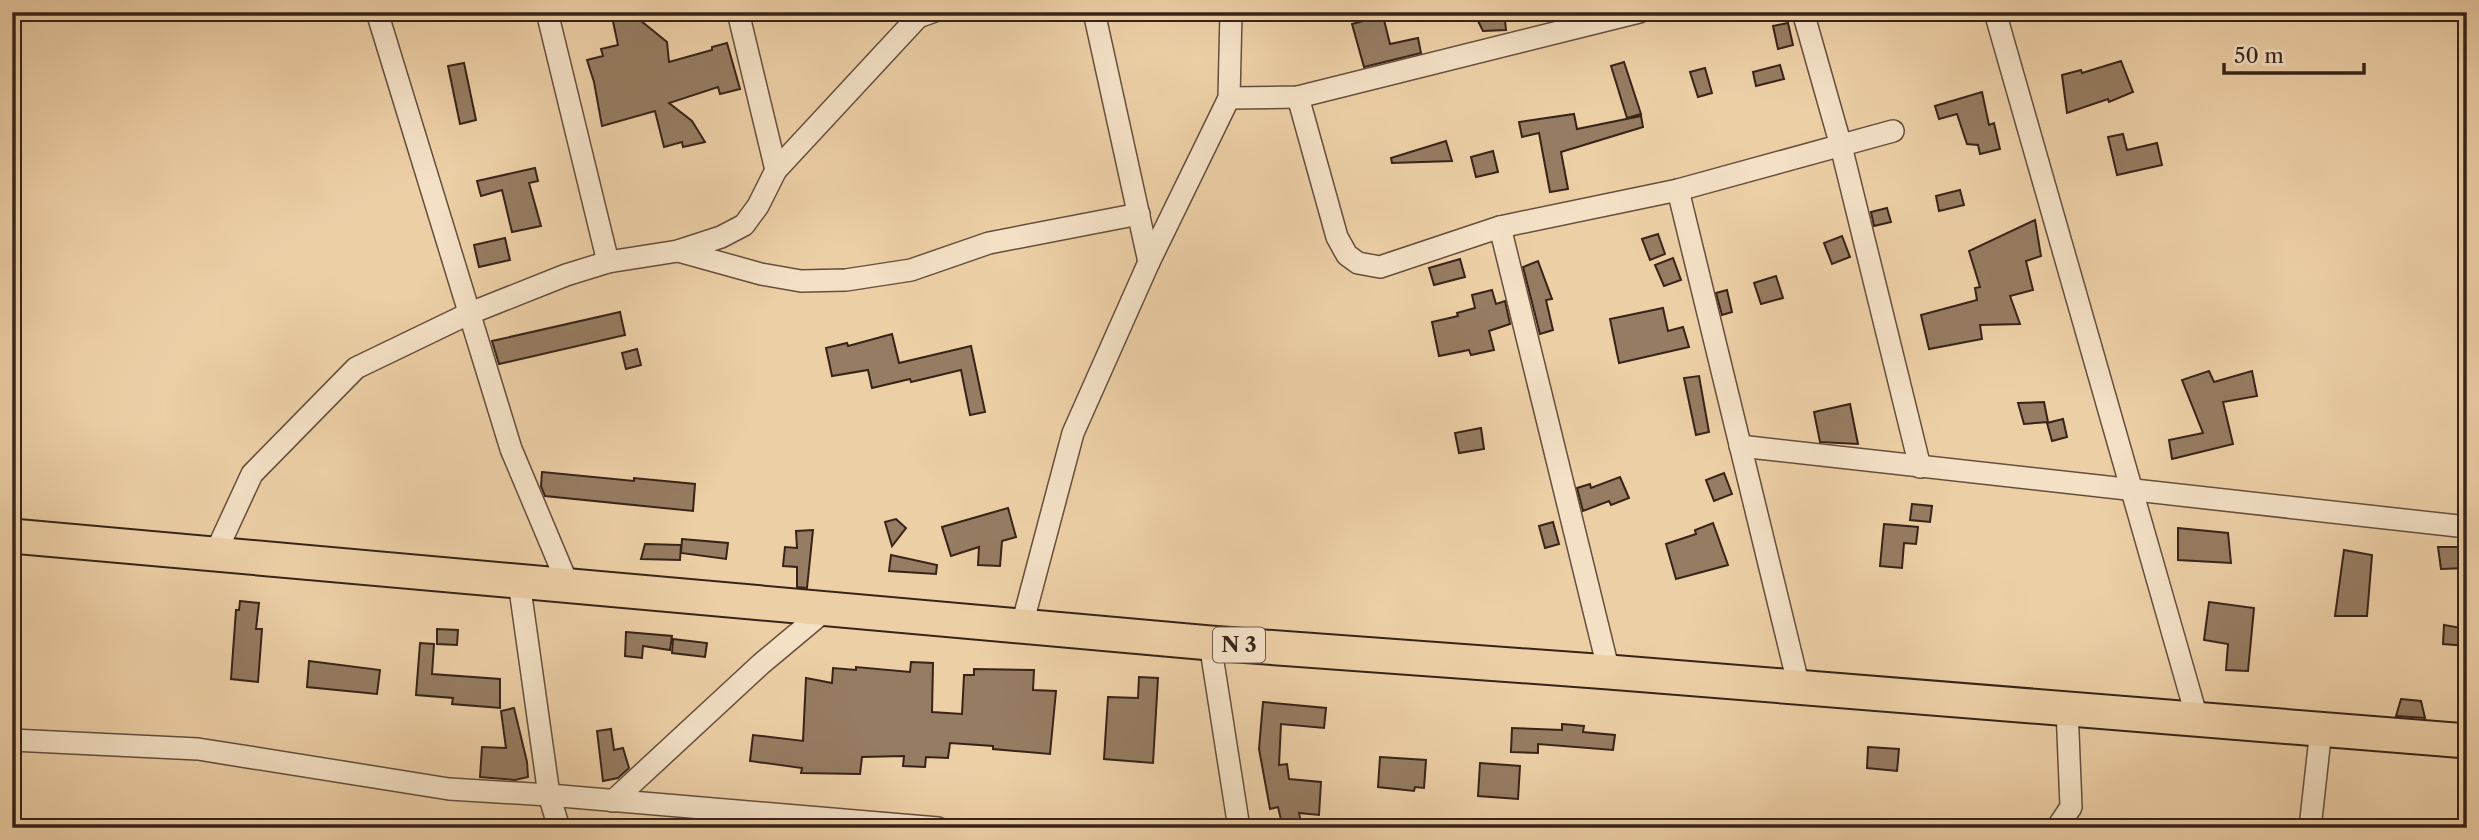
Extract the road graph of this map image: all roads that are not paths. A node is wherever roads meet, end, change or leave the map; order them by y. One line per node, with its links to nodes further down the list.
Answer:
1 (377, 12): 21 (street)
2 (547, 12): 19 (street)
3 (738, 12): 14 (street)
4 (1094, 12): 16 (street)
5 (1231, 12): 11 (street)
6 (1639, 12): 10 (street)
7 (1804, 12): 13 (street)
8 (1995, 12): 24 (street)
9 (922, 14): 14 (street)
10 (1298, 97): 11 (street); 17 (street)
11 (1229, 98): 20 (street)
12 (1893, 131): 13 (street)
13 (1841, 146): 15 (street); 23 (street)
14 (776, 170): 18 (street)
15 (1678, 190): 17 (street); 22 (street)
16 (1139, 214): 18 (street); 20 (street)
17 (1500, 227): 33 (street)
18 (678, 251): 19 (street)
19 (608, 262): 21 (street)
20 (1149, 262): 31 (street)
21 (468, 314): 27 (street); 29 (street)
22 (1740, 446): 23 (street); 34 (street)
23 (1920, 467): 24 (street)
24 (2132, 491): 25 (street); 36 (street)
25 (2467, 527)
26 (12, 536): 27 (main road, N 3)
27 (215, 554): 28 (main road, N 3)
28 (519, 582): 29 (main road, N 3); 40 (street)
29 (569, 587): 30 (main road, N 3)
30 (828, 608): 31 (main road, N 3); 41 (street)
31 (1022, 625): 32 (main road, N 3)
32 (1210, 643): 33 (main road, N 3); 45 (street)
33 (1609, 672): 34 (main road, N 3)
34 (1799, 687): 35 (main road, N 3)
35 (2067, 708): 36 (main road, N 3); 42 (street)
36 (2197, 718): 37 (main road, N 3)
37 (2321, 729): 39 (main road, N 3); 47 (street)
38 (12, 740): 40 (street)
39 (2467, 741)
40 (549, 795): 41 (street); 43 (street)
41 (613, 801): 44 (street)
42 (2073, 817): 46 (street)
43 (559, 828)
44 (938, 828)
45 (1239, 828)
46 (2057, 828)
47 (2310, 828)

